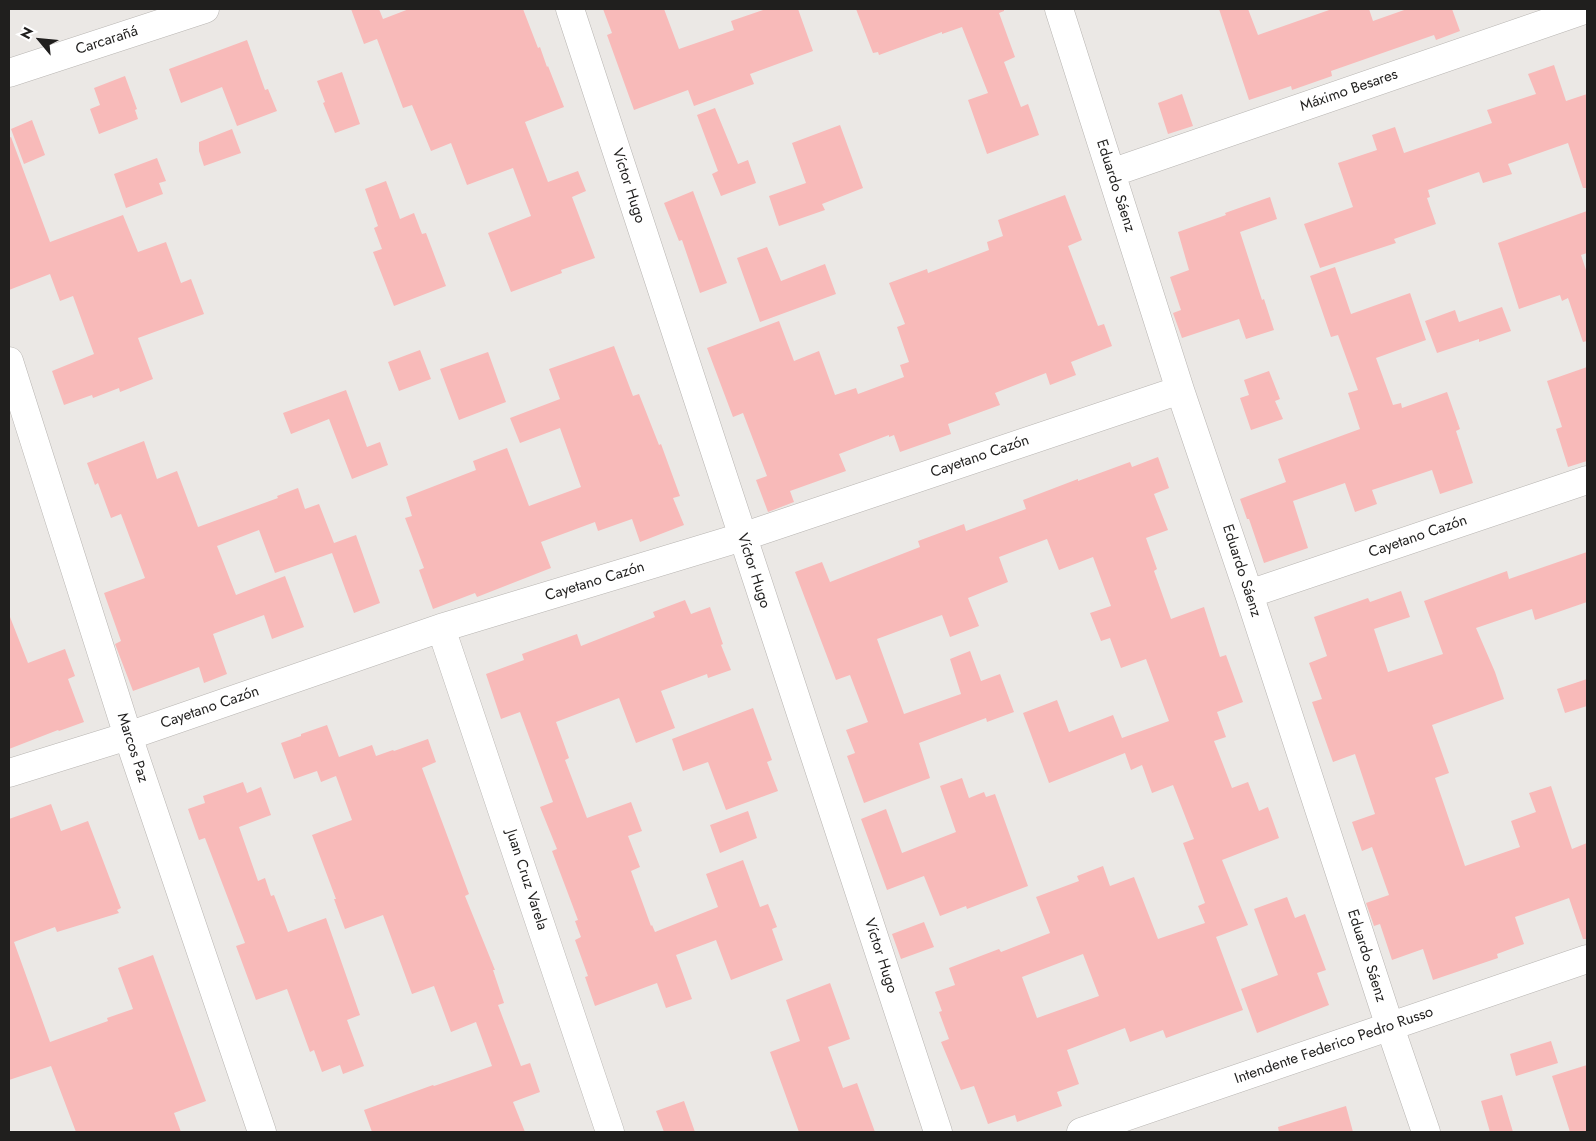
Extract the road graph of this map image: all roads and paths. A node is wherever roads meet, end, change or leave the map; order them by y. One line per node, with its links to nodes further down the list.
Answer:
1 (205, 9): 5 (street, Carcarañá)
2 (570, 9): 10 (street, Víctor Hugo)
3 (1059, 9): 6 (street, Eduardo Sáenz)
4 (1587, 9): 6 (street, Máximo Besares)
5 (9, 73)
6 (1111, 172): 8 (street, Eduardo Sáenz)
7 (9, 361): 13 (street, Marcos Paz)
8 (1180, 390): 10 (street, Cayetano Cazón); 11 (street, Eduardo Sáenz)
9 (1587, 480): 11 (street, Cayetano Cazón)
10 (742, 537): 12 (street, Cayetano Cazón); 19 (street, Víctor Hugo)
11 (1249, 594): 16 (street, Eduardo Sáenz)
12 (441, 628): 13 (street, Cayetano Cazón); 18 (street, Juan Cruz Varela)
13 (128, 736): 14 (street, Cayetano Cazón); 17 (street, Marcos Paz)
14 (9, 773)
15 (1587, 959): 16 (street, Intendente Federico Pedro Russo)
16 (1390, 1027): 20 (street, Intendente Federico Pedro Russo); 21 (street, Eduardo Sáenz)
17 (262, 1132)
18 (610, 1132)
19 (938, 1132)
20 (1081, 1132)
21 (1426, 1132)

